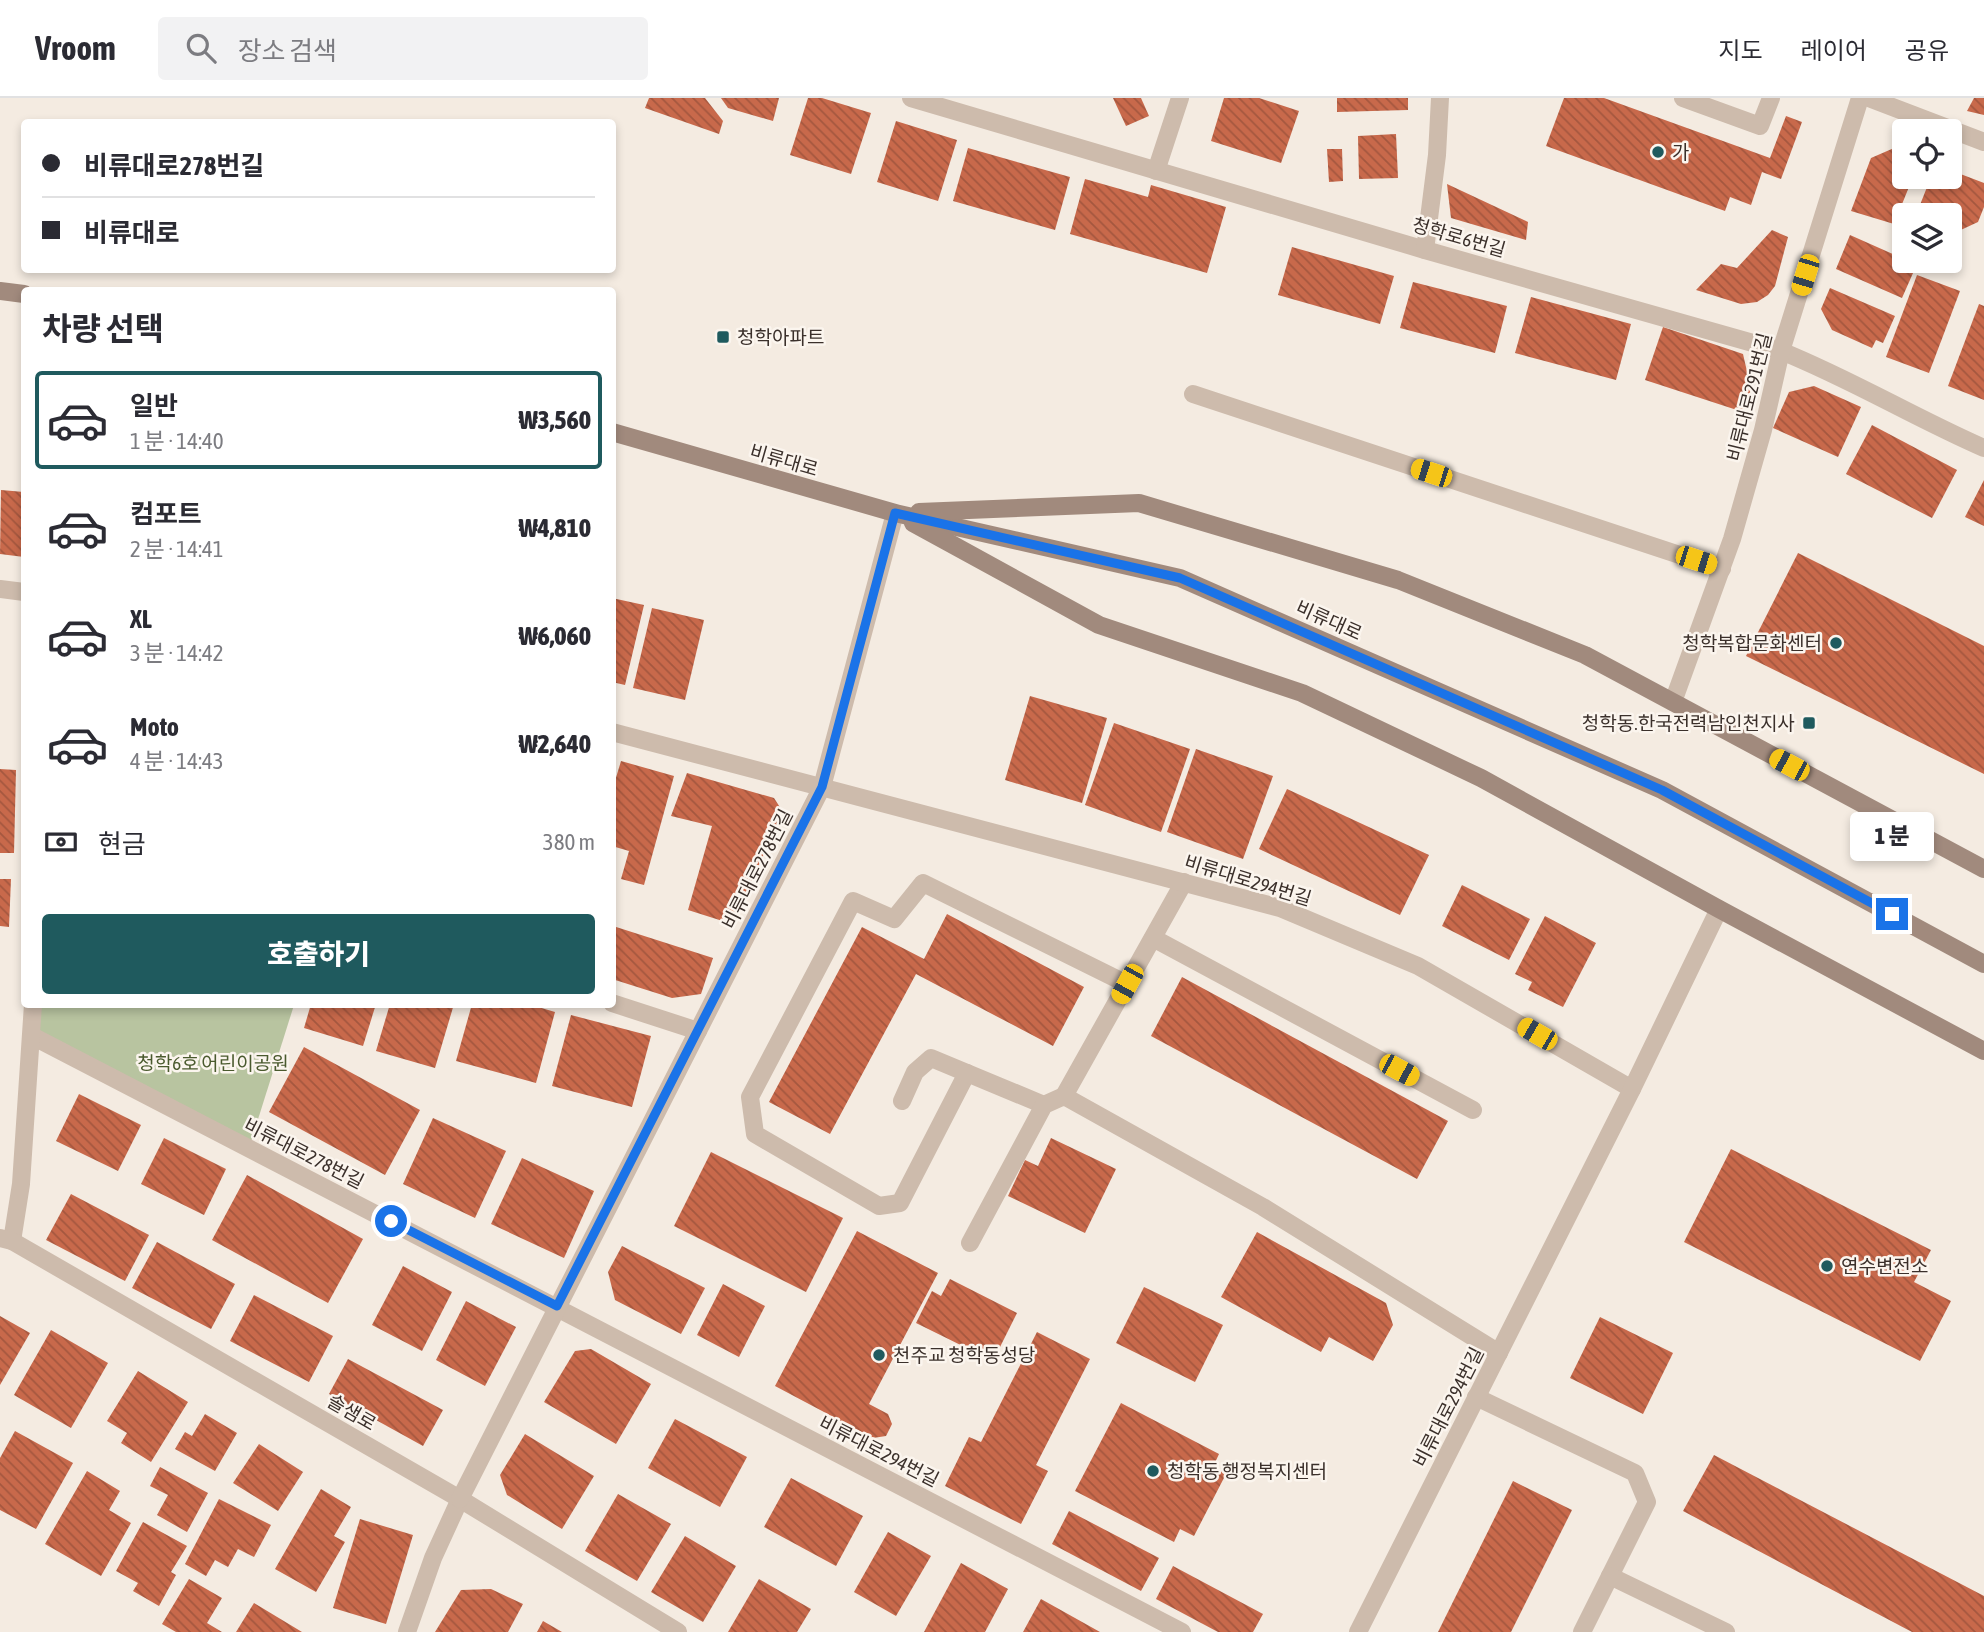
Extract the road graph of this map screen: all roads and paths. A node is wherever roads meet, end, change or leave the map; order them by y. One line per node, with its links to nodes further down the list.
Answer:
1 (911, 98): 9 (street, 청학로6번길)
2 (1180, 98): 9 (street)
3 (1440, 98): 10 (street)
4 (1683, 98): 5 (street)
5 (1771, 98)
6 (1860, 98): 13 (street, 비류대로291번길)
7 (1869, 98): 8 (street)
8 (1984, 142)
9 (1156, 171): 10 (street, 청학로6번길)
10 (1425, 250): 13 (street, 청학로6번길)
11 (0, 291): 12 (main road)
12 (21, 294)
13 (1781, 351): 16 (street, 청학로6번길); 18 (street, 비류대로291번길)
14 (1193, 394): 18 (street)
15 (616, 433): 17 (main road, 비류대로)
16 (1984, 448)
17 (895, 513): 21 (main road); 23 (street, 비류대로278번길); 26 (main road); 28 (main road, 비류대로)
18 (1722, 569): 21 (street, 비류대로291번길)
19 (0, 589): 20 (street)
20 (21, 592)
21 (1674, 701): 24 (main road)
22 (616, 733): 23 (street)
23 (822, 787): 25 (street, 비류대로294번길); 32 (street, 비류대로278번길)
24 (1984, 869)
25 (1184, 882): 27 (street); 36 (street, 비류대로294번길)
26 (1719, 909): 34 (main road); 36 (street, 비류대로294번길)
27 (1153, 938): 29 (street); 40 (street)
28 (1984, 964)
29 (1127, 984): 35 (street); 37 (street)
30 (616, 1004): 32 (street)
31 (33, 1008): 33 (street)
32 (698, 1031): 43 (street, 비류대로278번길)
33 (32, 1036): 41 (street); 43 (street, 비류대로278번길)
34 (1984, 1051)
35 (967, 1073): 38 (street); 39 (street)
36 (1632, 1089): 44 (street, 비류대로294번길)
37 (1064, 1096): 39 (street); 44 (street)
38 (901, 1101)
39 (1044, 1105): 42 (street)
40 (1472, 1110)
41 (6, 1239): 46 (street, 솔샘로)
42 (970, 1243)
43 (557, 1306): 46 (street, 비류대로278번길); 50 (street, 비류대로294번길)
44 (1499, 1353): 45 (street, 비류대로294번길)
45 (1476, 1397): 47 (street); 51 (street, 비류대로294번길)
46 (460, 1499): 48 (street, 비류대로278번길); 49 (street, 솔샘로)
47 (1610, 1576): 52 (street); 53 (street)
48 (407, 1632)
49 (678, 1632)
50 (1182, 1632)
51 (1358, 1632)
52 (1582, 1632)
53 (1726, 1632)

